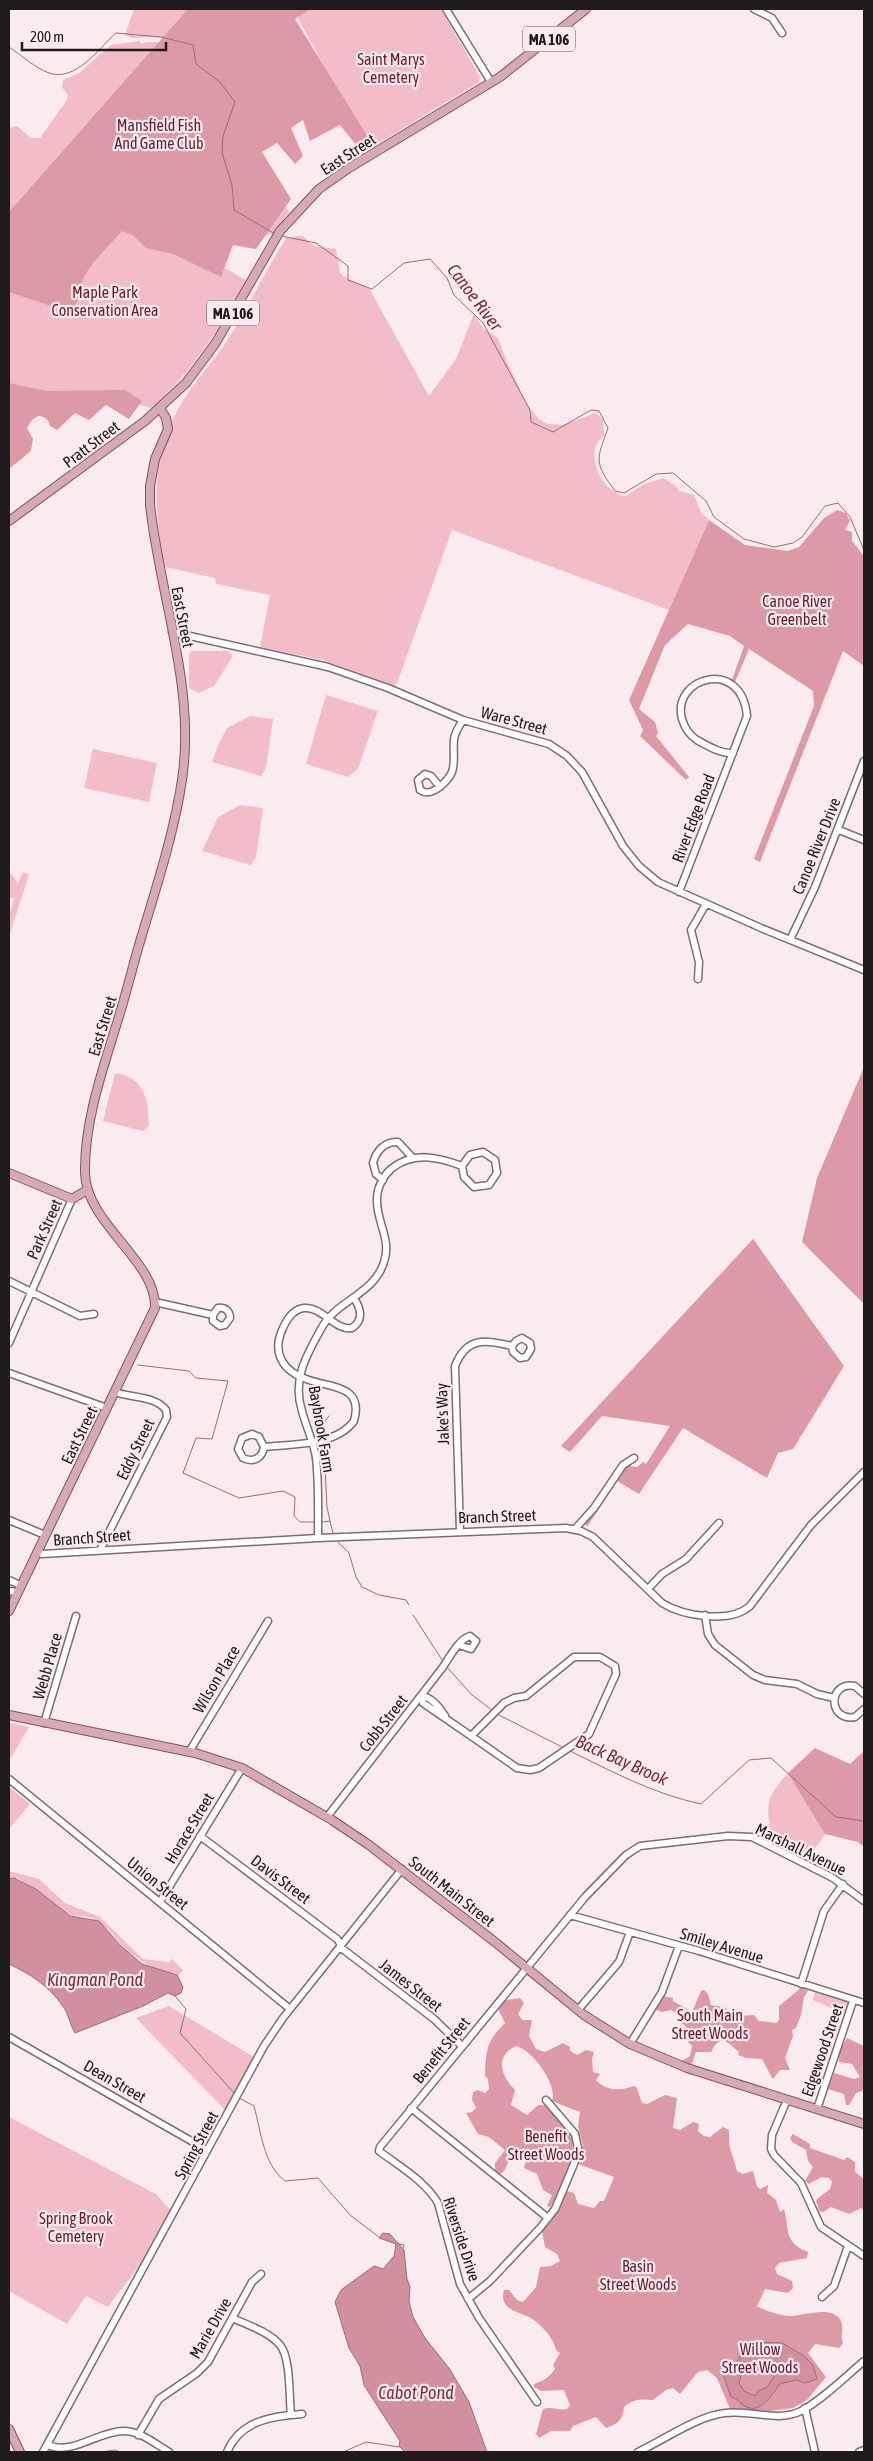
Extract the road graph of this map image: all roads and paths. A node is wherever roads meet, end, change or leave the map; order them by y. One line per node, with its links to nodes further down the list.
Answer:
1 (446, 9): 5 (street)
2 (586, 9): 5 (main road, East Street / MA 106)
3 (754, 9): 4 (street)
4 (782, 33)
5 (491, 82): 6 (main road, East Street / MA 106)
6 (186, 383): 7 (main road, Pratt Street / MA 106)
7 (160, 408): 8 (main road, Pratt Street / MA 106); 9 (main road, East Street)
8 (9, 521)
9 (172, 632): 10 (street, Ware Street); 25 (main road, East Street)
10 (462, 720): 13 (street); 16 (street, Ware Street)
11 (733, 753): 11 (street, River Edge Road); 16 (street, River Edge Road)
12 (864, 761): 14 (street, Canoe River Drive)
13 (440, 786)
14 (839, 830): 15 (street); 18 (street, Canoe River Drive)
15 (864, 840)
16 (679, 892): 17 (street, Ware Street)
17 (706, 904): 18 (street, Ware Street); 20 (street)
18 (790, 940): 19 (street, Ware Street)
19 (864, 970)
20 (698, 980)
21 (412, 1157): 22 (street); 24 (street); 24 (street)
22 (462, 1166): 22 (street)
23 (9, 1173): 26 (main road)
24 (382, 1180): 29 (street, Baybrook Farm)
25 (87, 1190): 26 (main road, Park Street); 30 (main road, East Street)
26 (72, 1199): 28 (street, Park Street)
27 (9, 1281): 28 (street)
28 (30, 1294): 31 (street); 34 (street, Park Street)
29 (354, 1298): 33 (street, Baybrook Farm); 33 (street)
30 (155, 1302): 32 (street); 38 (main road, East Street)
31 (94, 1314)
32 (213, 1315)
33 (327, 1318): 37 (street, Baybrook Farm); 37 (street)
34 (9, 1342)
35 (512, 1346): 47 (street, Jake's Way)
36 (9, 1373): 39 (street)
37 (300, 1375): 40 (street, Baybrook Farm); 40 (street)
38 (115, 1392): 39 (main road, East Street); 50 (street, Eddy Street)
39 (107, 1408): 48 (main road, East Street)
40 (312, 1442): 41 (street); 49 (street, Baybrook Farm)
41 (264, 1447): 41 (street)
42 (634, 1458): 46 (street)
43 (864, 1472): 57 (street, Branch Street)
44 (9, 1520): 48 (street)
45 (719, 1523): 54 (street)
46 (575, 1529): 47 (street, Branch Street); 54 (street, Branch Street)
47 (460, 1532): 49 (street, Branch Street)
48 (44, 1535): 51 (main road, East Street)
49 (318, 1538): 50 (street, Branch Street)
50 (100, 1550): 51 (street, Branch Street)
51 (36, 1552): 53 (main road, East Street)
52 (9, 1580): 53 (street)
53 (19, 1589): 55 (street); 56 (main road, East Street)
54 (648, 1589): 57 (street, Branch Street)
55 (9, 1591)
56 (9, 1611)
57 (705, 1615): 63 (street)
58 (76, 1616): 66 (street, Webb Place)
59 (268, 1621): 68 (street, Wilson Place)
60 (460, 1645): 62 (street, Cobb Street)
61 (864, 1694): 63 (street)
62 (421, 1696): 67 (street); 71 (street, Cobb Street)
63 (834, 1698): 64 (street)
64 (864, 1708)
65 (9, 1715): 66 (main road, South Main Street)
66 (44, 1723): 68 (main road, South Main Street)
67 (472, 1736): 67 (street)
68 (189, 1752): 69 (main road, South Main Street)
69 (242, 1768): 71 (main road, South Main Street); 72 (street, Horace Street)
70 (9, 1779): 76 (street, Union Street)
71 (327, 1817): 73 (main road, South Main Street)
72 (200, 1836): 76 (street, Horace Street); 80 (street, Davis Street)
73 (402, 1869): 80 (street, Spring Street); 81 (main road, South Main Street)
74 (843, 1884): 75 (street, Marshall Avenue); 77 (street, Marshall Avenue); 82 (street)
75 (864, 1901)
76 (160, 1902): 85 (street, Union Street)
77 (570, 1915): 78 (street, Smiley Avenue); 81 (street, Marshall Avenue)
78 (630, 1932): 79 (street, Smiley Avenue); 86 (street)
79 (679, 1946): 82 (street, Smiley Avenue); 88 (street)
80 (340, 1947): 85 (street, Spring Street); 89 (street, James Street)
81 (526, 1968): 86 (main road, South Main Street); 89 (street, Benefit Street)
82 (801, 1984): 83 (street, Smiley Avenue)
83 (853, 2001): 84 (street, Smiley Avenue); 93 (street, Edgewood Street)
84 (864, 2003)
85 (290, 2009): 95 (street, Spring Street)
86 (578, 2010): 88 (main road, South Main Street)
87 (9, 2037): 95 (street, Dean Street)
88 (630, 2044): 91 (main road, South Main Street)
89 (462, 2046): 92 (street, Benefit Street)
90 (546, 2100): 97 (street)
91 (787, 2100): 93 (main road, South Main Street); 98 (street)
92 (411, 2108): 96 (street, Benefit Street); 97 (street)
93 (817, 2109): 94 (main road, South Main Street)
94 (864, 2124)
95 (207, 2150): 111 (street, Spring Street)
96 (379, 2150): 102 (street, Riverside Drive)
97 (548, 2218): 102 (street)
98 (848, 2246): 99 (street); 101 (street)
99 (864, 2256)
100 (262, 2274): 103 (street, Marie Drive)
101 (822, 2297)
102 (468, 2299): 105 (street, Riverside Drive)
103 (232, 2318): 108 (street); 110 (street, Marie Drive)
104 (864, 2361): 106 (street)
105 (537, 2402)
106 (805, 2408): 117 (street); 118 (street)
107 (302, 2414): 108 (street)
108 (291, 2415): 116 (street)
109 (9, 2429): 113 (main road)
110 (138, 2434): 111 (street); 115 (street)
111 (48, 2445): 114 (street, Spring Street)
112 (864, 2450): 119 (street)
113 (20, 2452)
114 (43, 2452)
115 (169, 2452)
116 (227, 2452)
117 (638, 2452)
118 (815, 2452)
119 (859, 2452)

